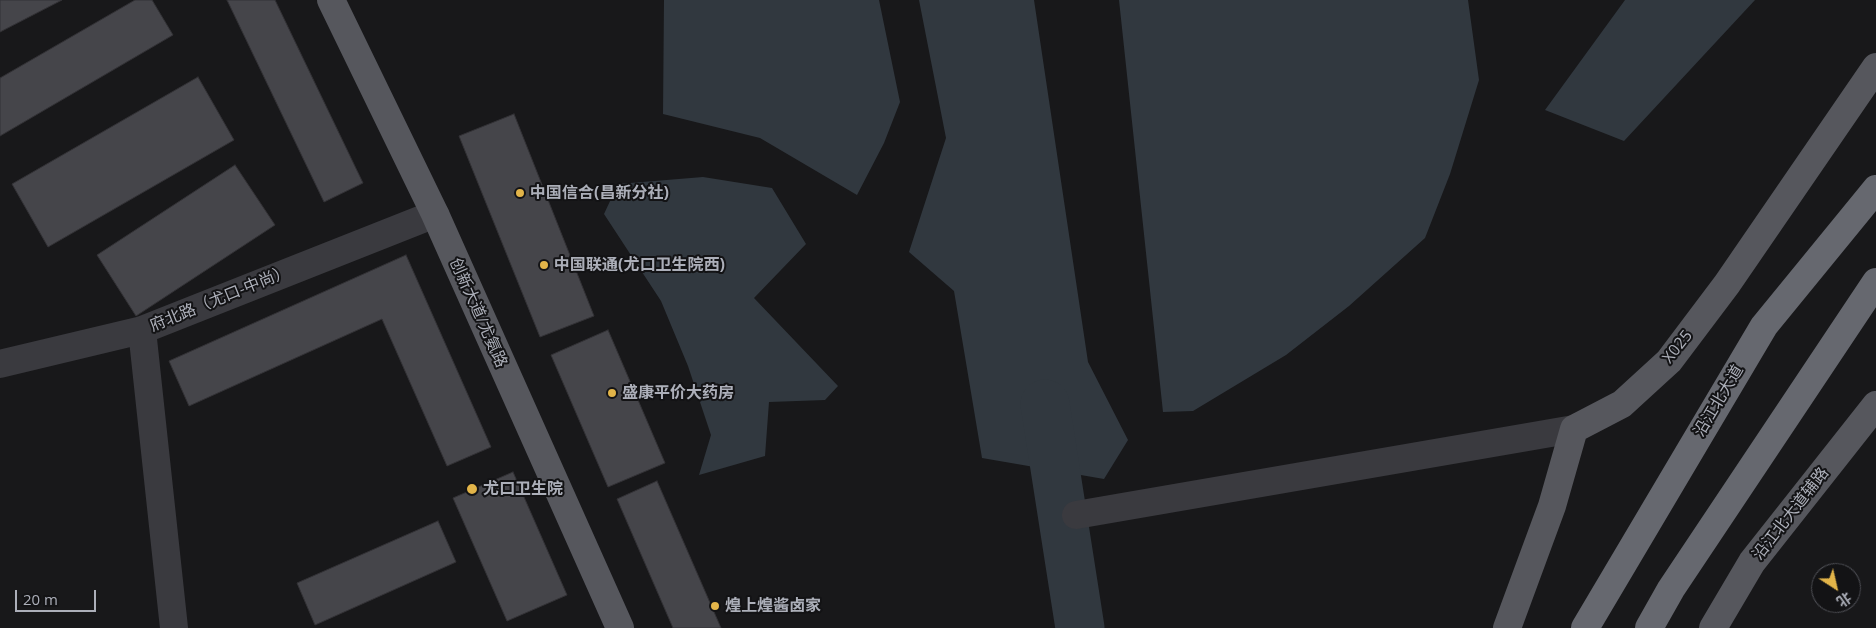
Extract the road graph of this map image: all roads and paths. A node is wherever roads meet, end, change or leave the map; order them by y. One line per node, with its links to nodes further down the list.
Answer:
1 (331, 0): 4 (main road, 创新大道/尤氨路)
2 (1876, 67): 9 (main road, X025)
3 (1876, 189): 14 (highway, 沿江北大道)
4 (435, 214): 6 (street, 府北路（尤口-中尚）); 12 (main road, 创新大道/尤氨路)
5 (1876, 282): 15 (highway)
6 (142, 330): 7 (street, 府北路（尤口-中尚）); 11 (street)
7 (0, 364)
8 (1876, 405): 16 (main road, 沿江北大道辅路)
9 (1574, 429): 10 (street); 13 (main road)
10 (1076, 515)
11 (174, 628)
12 (620, 628)
13 (1506, 628)
14 (1584, 628)
15 (1649, 628)
16 (1713, 628)

